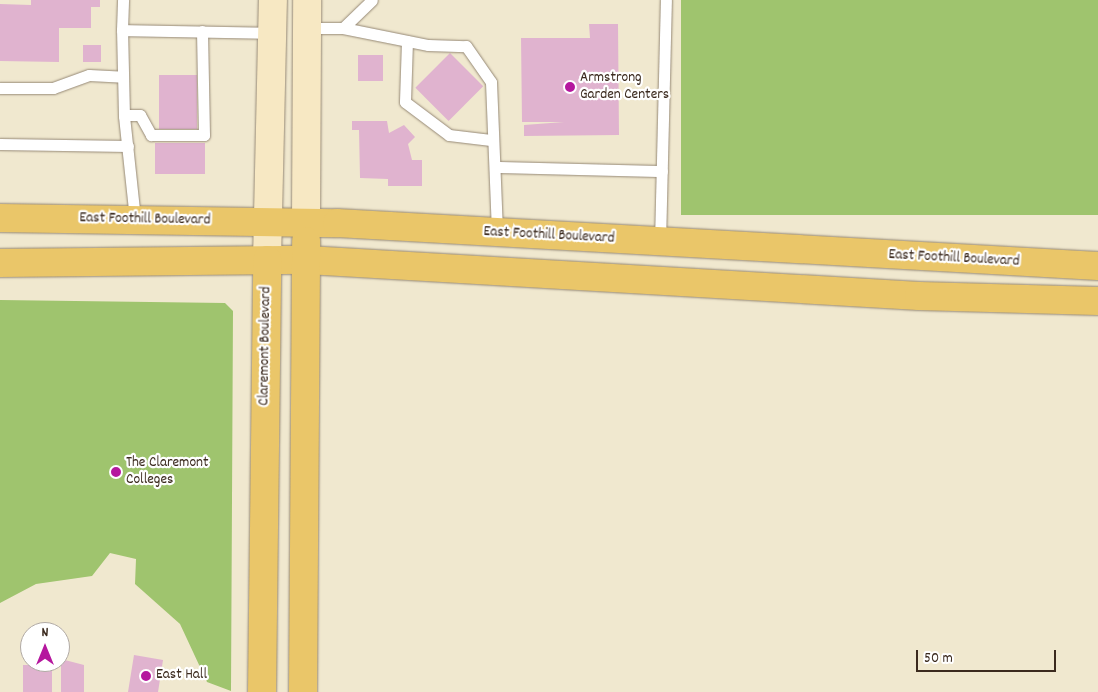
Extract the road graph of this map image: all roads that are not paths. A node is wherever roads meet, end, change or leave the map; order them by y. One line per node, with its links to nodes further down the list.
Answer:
1 (123, 0): 8 (lane)
2 (273, 0): 10 (main road, Claremont Boulevard)
3 (307, 0): 6 (main road)
4 (372, 0): 7 (lane)
5 (666, 0): 19 (lane)
6 (307, 28): 7 (lane); 23 (main road)
7 (343, 28): 11 (lane)
8 (122, 30): 9 (lane); 12 (lane)
9 (202, 31): 10 (lane); 14 (lane)
10 (273, 33): 22 (main road, Claremont Boulevard)
11 (406, 41): 15 (lane); 15 (lane)
12 (123, 77): 13 (lane); 14 (lane)
13 (0, 88)
14 (124, 115): 17 (lane)
15 (491, 140): 18 (lane)
16 (0, 144): 17 (lane)
17 (128, 146): 21 (lane)
18 (495, 167): 19 (lane); 24 (lane)
19 (662, 171): 25 (lane)
20 (0, 218): 21 (main road, East Foothill Boulevard)
21 (135, 219): 22 (main road, East Foothill Boulevard)
22 (269, 222): 23 (main road, East Foothill Boulevard); 26 (main road, Claremont Boulevard)
23 (306, 222): 24 (main road, East Foothill Boulevard); 27 (main road)
24 (497, 233): 25 (main road, East Foothill Boulevard)
25 (660, 242): 29 (main road, East Foothill Boulevard)
26 (267, 260): 27 (main road); 28 (main road); 31 (main road, Claremont Boulevard)
27 (307, 260): 30 (main road); 32 (main road)
28 (0, 263)
29 (1098, 266)
30 (1098, 301)
31 (262, 692)
32 (303, 692)

